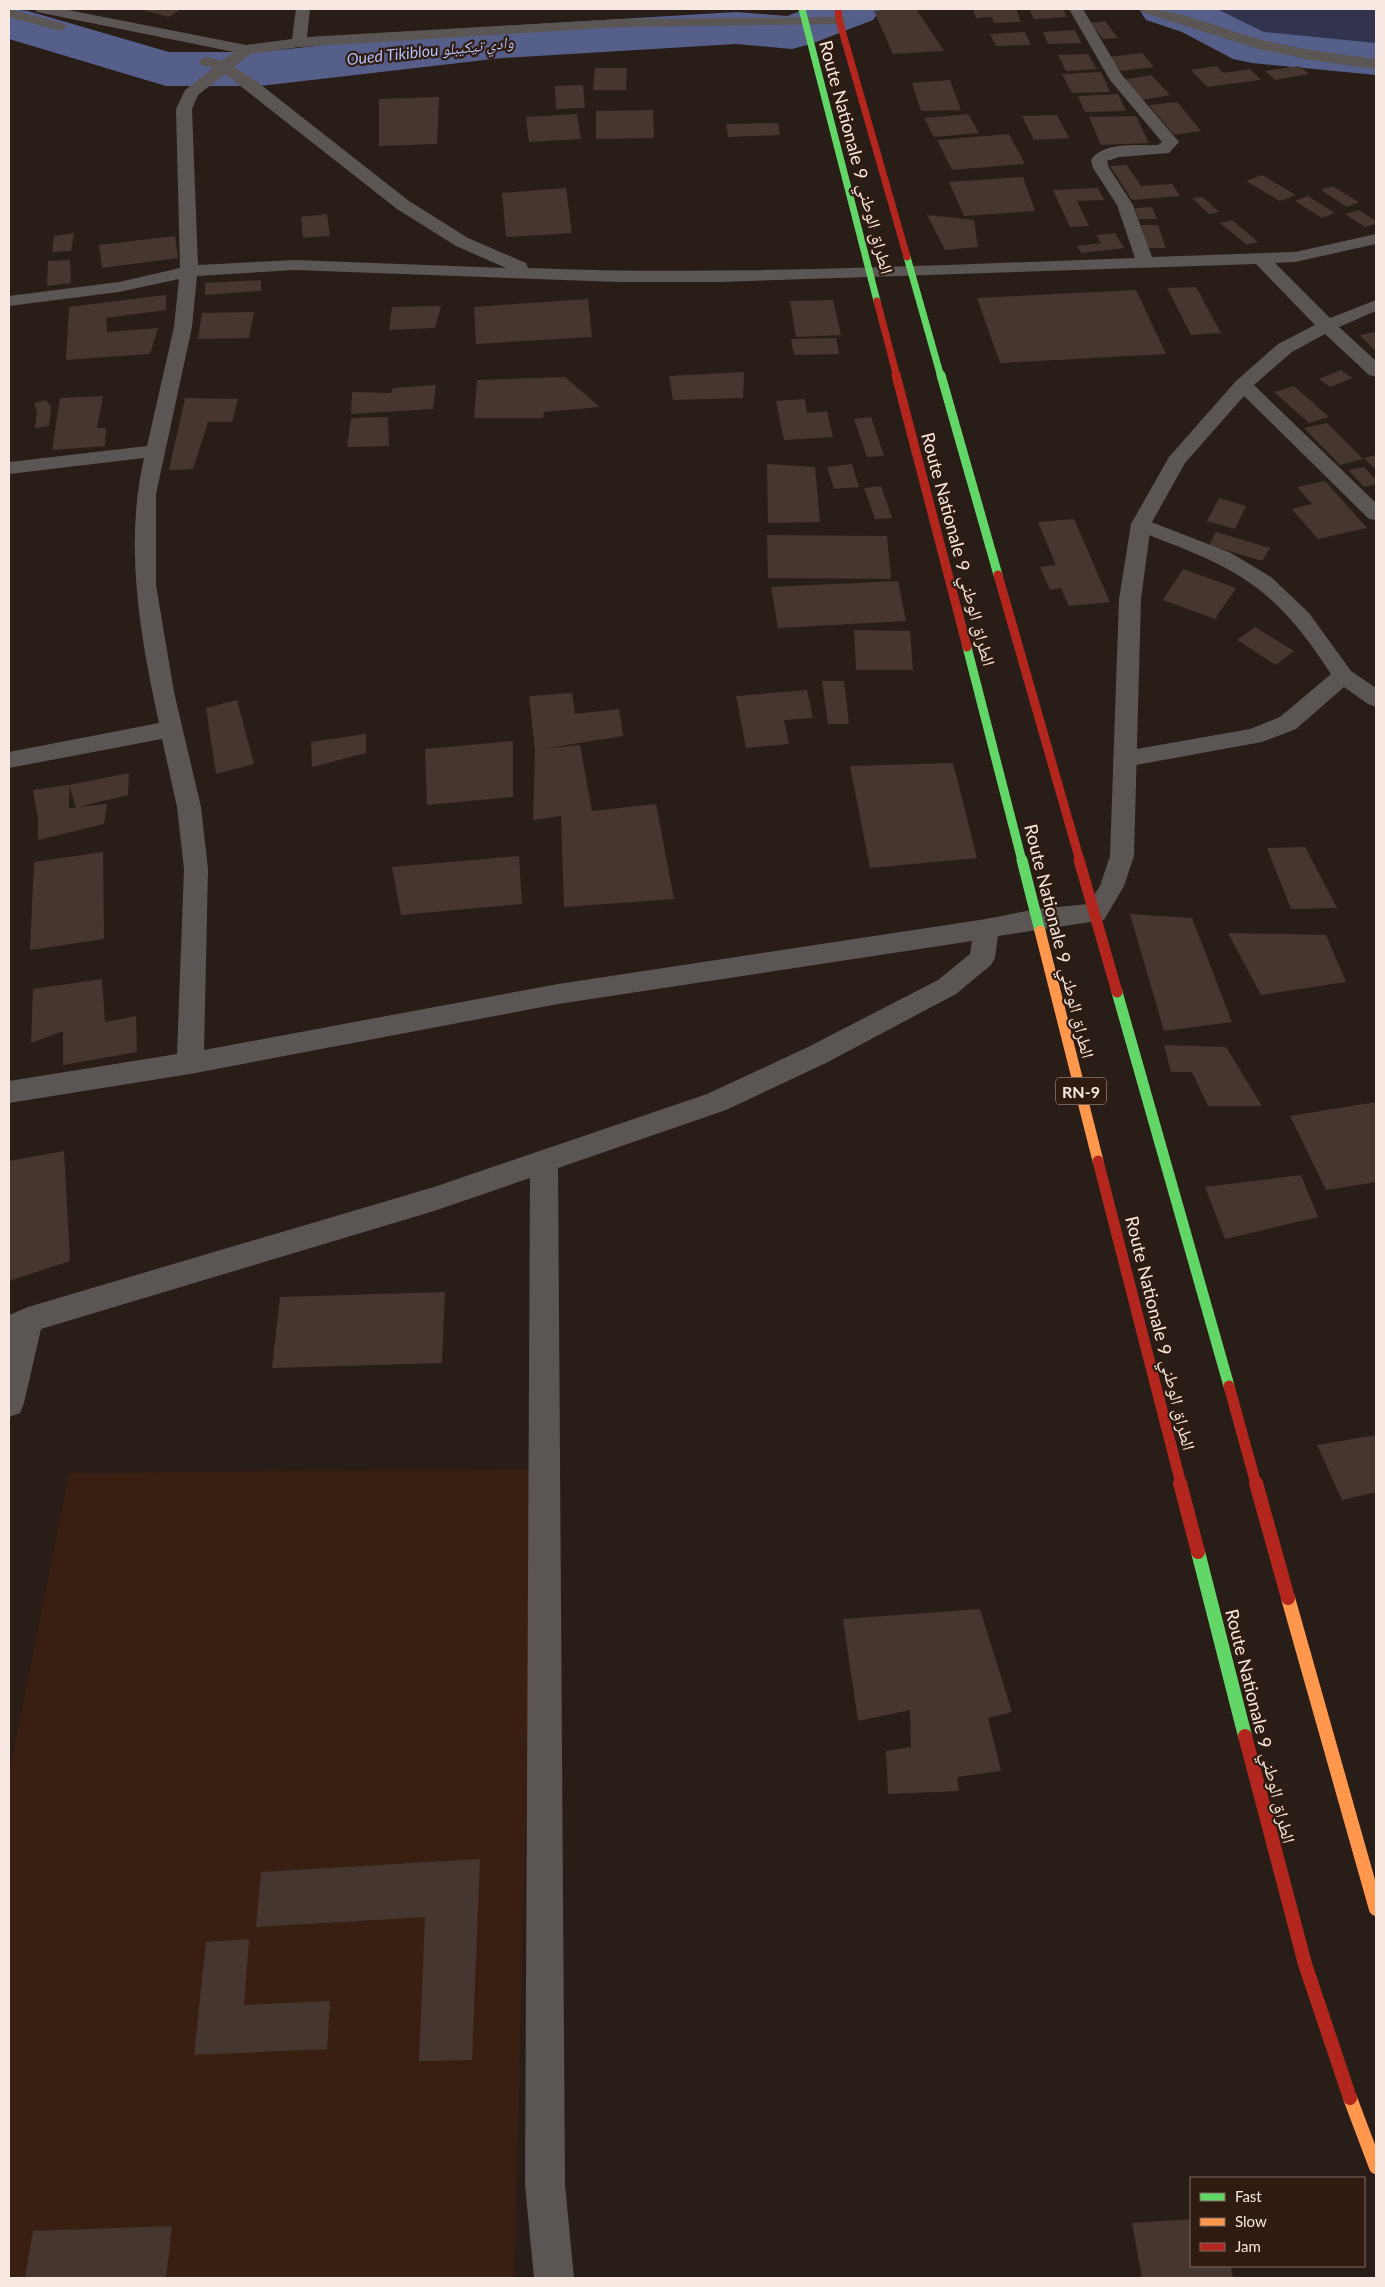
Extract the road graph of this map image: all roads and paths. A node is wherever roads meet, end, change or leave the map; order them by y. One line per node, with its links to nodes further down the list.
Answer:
1 (42, 9): 10 (street)
2 (303, 9): 9 (street)
3 (1076, 9): 16 (street)
4 (1147, 9): 12 (street)
5 (9, 12): 8 (street)
6 (838, 14): 7 (street); 18 (main road, Route Nationale الطراق الوطني 9)
7 (803, 15): 9 (street); 19 (main road, Route Nationale الطراق الوطني 9 / RN-9)
8 (75, 31)
9 (299, 42): 10 (street)
10 (246, 50): 13 (street)
11 (197, 60): 13 (street)
12 (1376, 64)
13 (223, 66): 17 (street); 20 (street)
14 (1376, 239): 15 (street)
15 (1261, 259): 16 (street); 23 (street)
16 (1146, 264): 18 (street)
17 (189, 271): 20 (street); 21 (street); 26 (street)
18 (912, 272): 19 (street); 35 (main road, Route Nationale الطراق الوطني 9)
19 (870, 273): 20 (street); 36 (main road, Route Nationale الطراق الوطني 9 / RN-9)
20 (537, 274)
21 (9, 301)
22 (1376, 305): 23 (street)
23 (1327, 326): 24 (street); 25 (street)
24 (1376, 371)
25 (1243, 385): 28 (street); 29 (street)
26 (156, 451): 27 (street); 32 (street)
27 (9, 468)
28 (1376, 514)
29 (1141, 524): 30 (street); 33 (street)
30 (1343, 676): 31 (street); 33 (street)
31 (1376, 700)
32 (171, 729): 34 (street); 38 (street)
33 (1125, 759): 35 (street)
34 (9, 760)
35 (1095, 913): 36 (street); 43 (main road, Route Nationale الطراق الوطني 9)
36 (1037, 919): 37 (street); 44 (main road, Route Nationale الطراق الوطني 9 / RN-9)
37 (986, 929): 38 (street); 40 (street)
38 (190, 1063): 39 (street)
39 (9, 1092)
40 (544, 1162): 41 (street); 45 (street)
41 (18, 1325): 42 (street)
42 (9, 1403)
43 (1376, 1909)
44 (1376, 2167)
45 (554, 2278)

